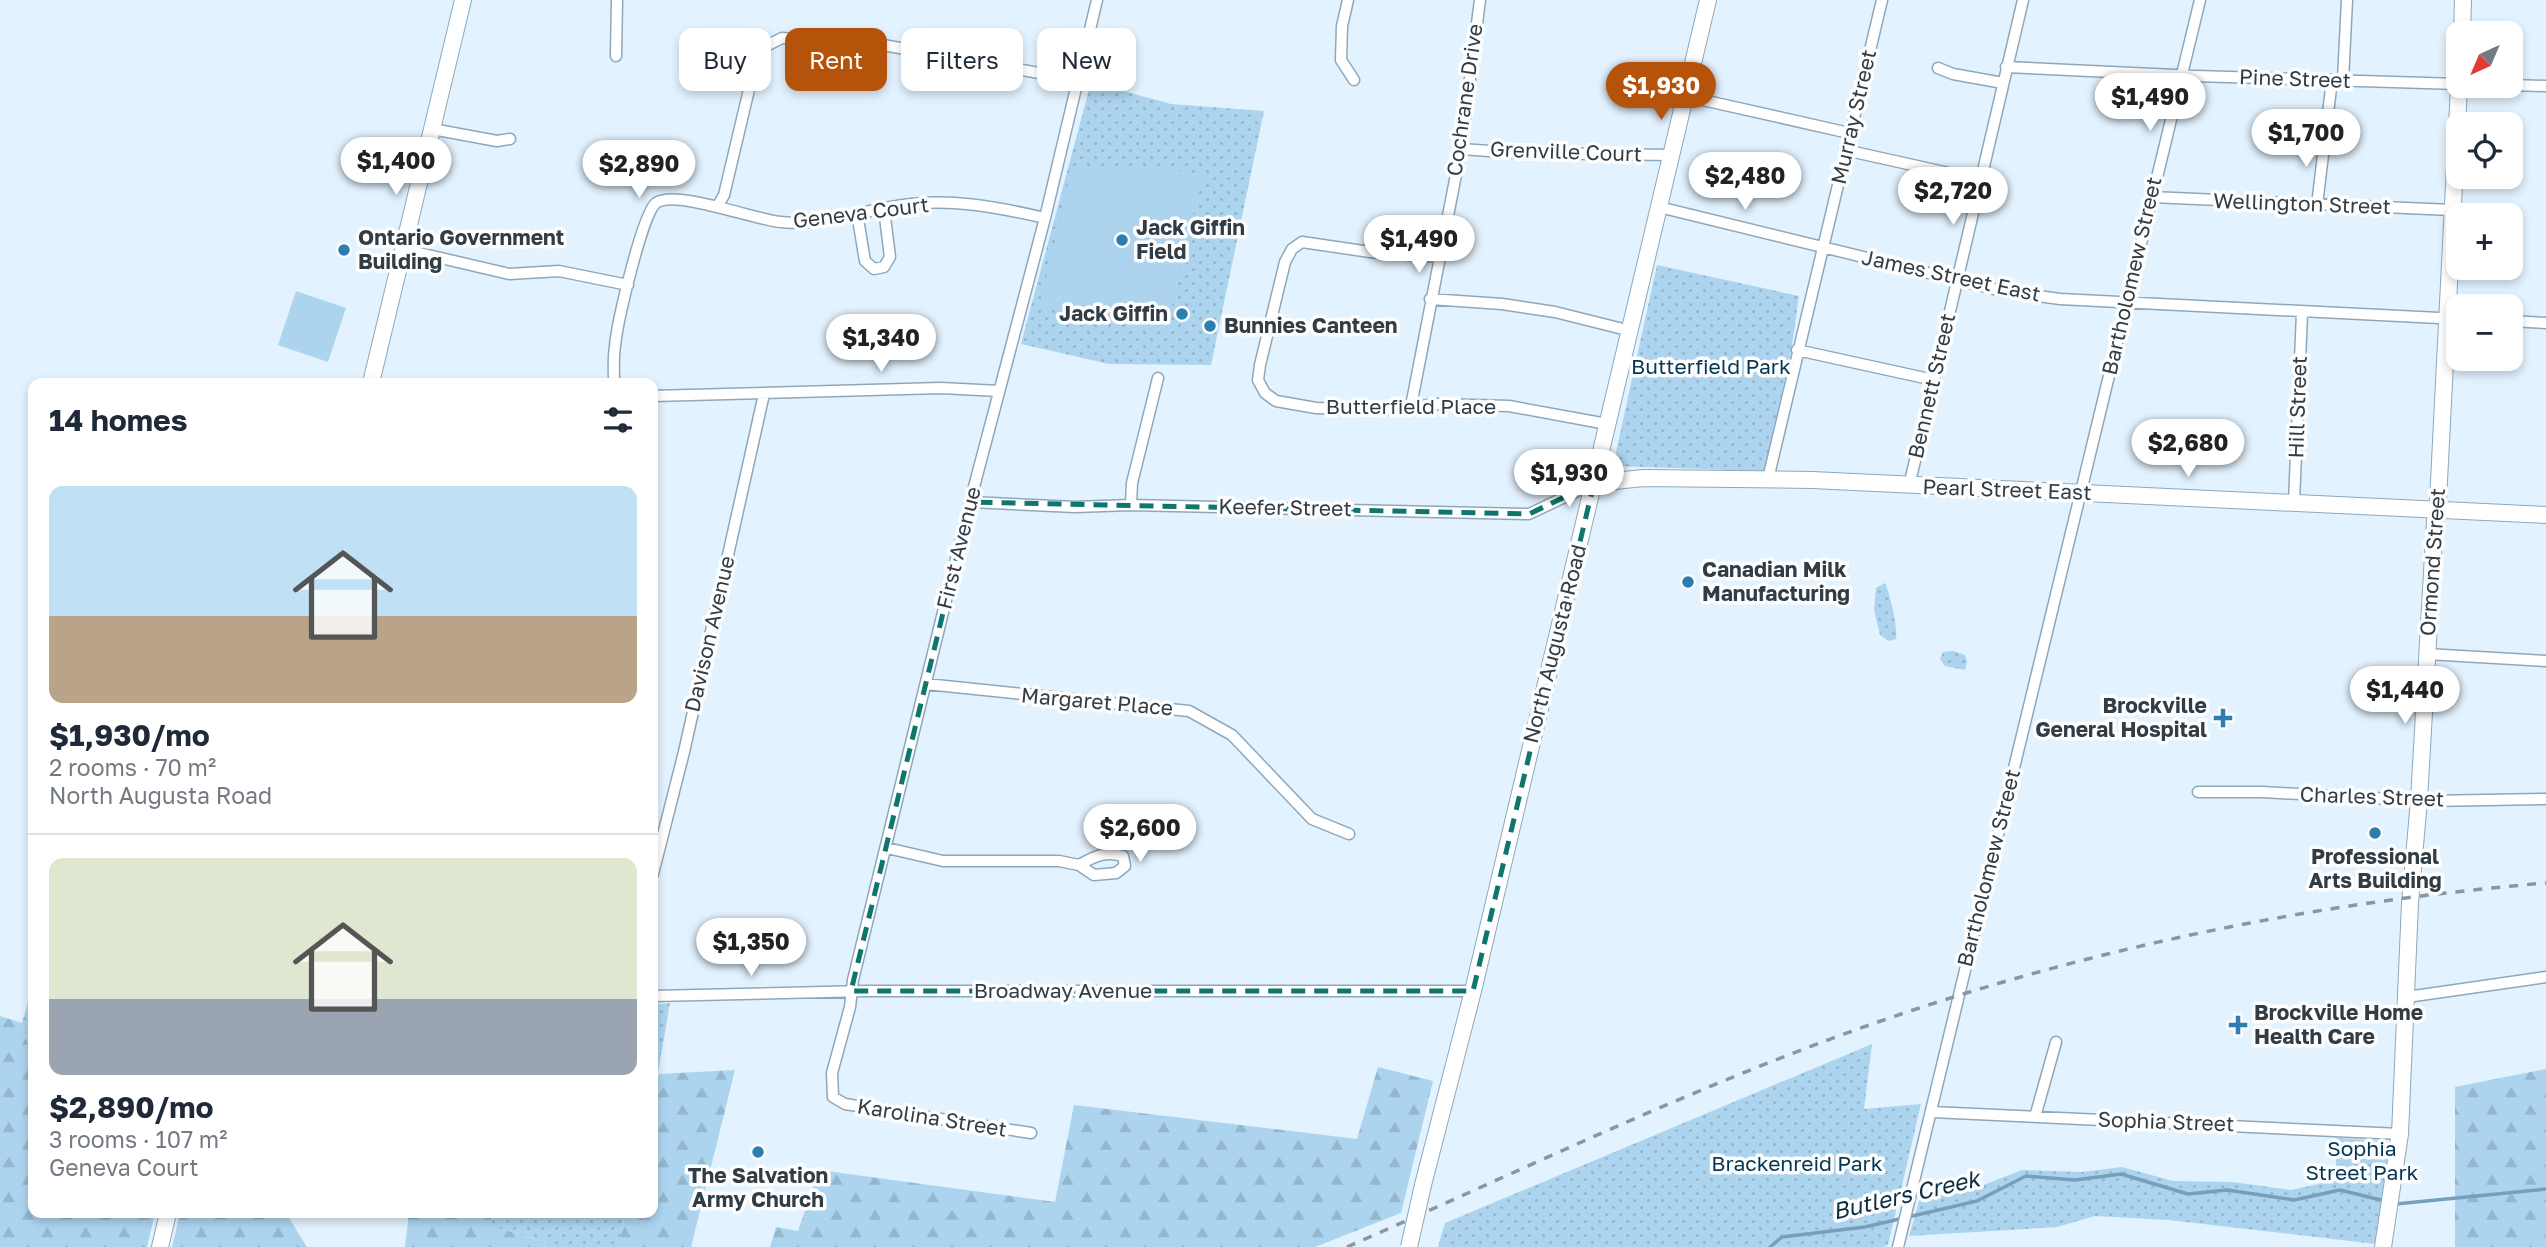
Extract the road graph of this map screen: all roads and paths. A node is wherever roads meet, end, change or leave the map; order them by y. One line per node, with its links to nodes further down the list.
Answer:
1 (463, 0): 28 (street)
2 (617, 0): 14 (street)
3 (1097, 0): 13 (street, First Avenue)
4 (1348, 0): 19 (street)
5 (1480, 0): 31 (street, Cochrane Drive)
6 (1708, 0): 26 (street, North Augusta Road)
7 (1882, 0): 29 (street, Murray Street)
8 (2023, 0): 15 (street, Bennett Street)
9 (2200, 0): 18 (street, Bartholomew Street)
10 (2347, 0): 20 (street)
11 (2463, 0): 12 (street)
12 (2462, 21)
13 (1090, 28)
14 (616, 56)
15 (2006, 67): 18 (street, Pine Street); 21 (street, Bennett Street)
16 (1938, 68): 21 (street)
17 (1037, 73): 38 (street)
18 (2180, 76): 20 (street, Pine Street); 35 (street, Bartholomew Street)
19 (1354, 80)
20 (2337, 80): 22 (street, Pine Street); 37 (street)
21 (2003, 82): 34 (street, Bennett Street)
22 (2446, 84)
23 (2524, 85): 24 (street)
24 (2546, 86)
25 (1075, 91): 43 (street, First Avenue)
26 (1685, 96): 29 (street); 33 (street, North Augusta Road)
27 (2458, 98): 36 (street, Ormond Street)
28 (432, 129): 30 (street); 44 (street)
29 (1849, 133): 32 (street, Murray Street)
30 (510, 139)
31 (1461, 149): 33 (street, Grenville Court); 46 (street, Cochrane Drive)
32 (1845, 150): 34 (street); 45 (street, Murray Street)
33 (1671, 155): 39 (street, North Augusta Road)
34 (1980, 180): 47 (street, Bennett Street)
35 (2151, 197): 37 (street, Wellington Street); 50 (street, Bartholomew Street)
36 (2452, 203)
37 (2317, 205): 41 (street, Wellington Street)
38 (717, 207): 42 (street, Geneva Court); 48 (street, Geneva Court)
39 (1659, 207): 45 (street, James Street East); 55 (street, North Augusta Road)
40 (884, 209): 42 (street, Geneva Court); 42 (street); 43 (street, Geneva Court)
41 (2446, 210)
42 (857, 213)
43 (1045, 218): 62 (street, First Avenue)
44 (402, 247): 48 (street); 58 (street)
45 (1824, 247): 47 (street, James Street East); 56 (street, Murray Street)
46 (1439, 257): 49 (street, Cochrane Drive); 65 (street, Butterfield Place)
47 (1957, 280): 50 (street, James Street East); 61 (street, Bennett Street)
48 (628, 285): 59 (street, Geneva Court)
49 (1430, 299): 55 (street); 65 (street, Cochrane Drive)
50 (2128, 303): 51 (street, James Street East); 70 (street, Bartholomew Street)
51 (2302, 313): 52 (street, James Street East); 72 (street, Hill Street)
52 (2446, 318)
53 (2523, 322): 54 (street)
54 (2546, 323)
55 (1630, 331): 66 (street, North Augusta Road)
56 (1797, 350): 61 (street); 67 (street, Murray Street)
57 (2450, 371): 74 (street, Ormond Street)
58 (372, 378)
59 (614, 378)
60 (1158, 378): 73 (street)
61 (1934, 380): 69 (street, Bennett Street)
62 (999, 391): 63 (street); 71 (street, First Avenue)
63 (764, 394): 64 (street); 84 (street, Davison Avenue)
64 (658, 396)
65 (1411, 406): 66 (street, Butterfield Place)
66 (1607, 424): 68 (street, North Augusta Road)
67 (1768, 479): 68 (street, Pearl Street East); 69 (street, Pearl Street East)
68 (1594, 483): 73 (street, Keefer Street); 87 (street, North Augusta Road)
69 (1909, 486): 70 (street, Pearl Street East)
70 (2081, 492): 72 (street, Pearl Street East); 93 (street, Bartholomew Street)
71 (970, 502): 73 (street, Keefer Street); 78 (street, First Avenue)
72 (2294, 502): 74 (street, Pearl Street East)
73 (1131, 505)
74 (2438, 511): 75 (street, Pearl Street East); 76 (street, Ormond Street)
75 (2546, 515)
76 (2427, 654): 77 (street); 81 (street, Ormond Street)
77 (2546, 661)
78 (926, 684): 82 (street, Margaret Place); 83 (street, First Avenue)
79 (2197, 792): 81 (street, Charles Street)
80 (2546, 799): 81 (street, Charles Street)
81 (2418, 800): 90 (street, Ormond Street)
82 (1349, 834)
83 (887, 848): 85 (street); 88 (street, First Avenue)
84 (658, 854)
85 (1079, 865)
86 (2546, 977): 90 (street)
87 (1473, 990): 88 (street, Broadway Avenue); 99 (street, North Augusta Road, bridge)
88 (851, 991): 89 (street, Broadway Avenue); 92 (street, First Avenue)
89 (658, 996)
90 (2407, 997): 96 (street, Ormond Street)
91 (2056, 1042): 94 (street)
92 (834, 1098): 95 (street, Karolina Street)
93 (1932, 1112): 94 (street, Sophia Street); 100 (street, Bartholomew Street)
94 (2035, 1117): 96 (street, Sophia Street)
95 (1031, 1133)
96 (2400, 1134): 101 (street, Ormond Street)
97 (167, 1218): 98 (street)
98 (160, 1247)
99 (1409, 1247)
100 (1898, 1247)
101 (2383, 1247)

